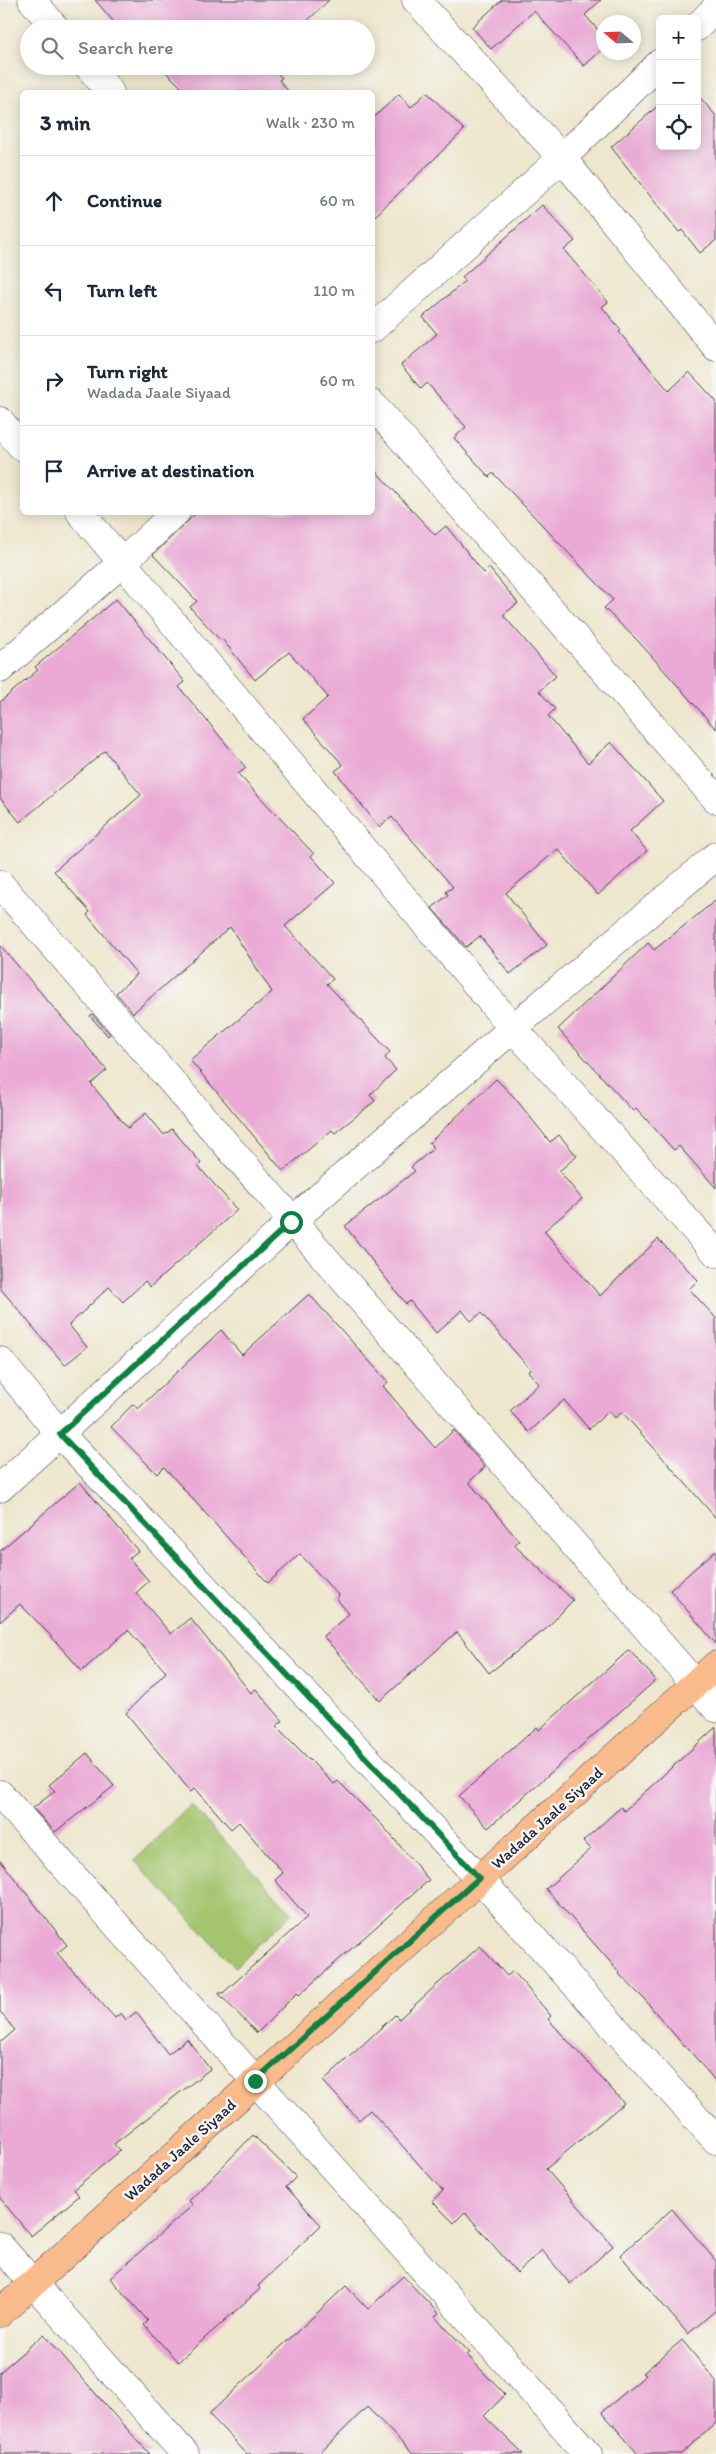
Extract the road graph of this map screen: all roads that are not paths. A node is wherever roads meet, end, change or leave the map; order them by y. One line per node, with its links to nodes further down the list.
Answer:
1 (32, 0): 4 (street)
2 (416, 0): 9 (street)
3 (716, 8): 5 (street)
4 (49, 20)
5 (701, 22)
6 (656, 67): 9 (street)
7 (96, 75): 8 (street)
8 (108, 90)
9 (562, 158): 10 (street); 11 (street)
10 (375, 326)
11 (716, 347)
12 (375, 407): 19 (street)
13 (0, 421): 14 (street)
14 (20, 445)
15 (83, 515): 17 (street)
16 (173, 515): 17 (street)
17 (124, 561): 18 (street); 22 (street)
18 (0, 669)
19 (716, 799)
20 (716, 856): 22 (street)
21 (0, 884): 23 (street)
22 (513, 1028): 23 (street); 24 (street)
23 (291, 1222): 26 (street); 29 (street)
24 (716, 1253)
25 (0, 1361): 26 (street)
26 (60, 1434): 27 (street); 32 (street)
27 (0, 1488)
28 (716, 1666): 29 (main road, Wadada Jaale Siyaad)
29 (695, 1684): 30 (street); 32 (main road, Wadada Jaale Siyaad)
30 (716, 1708)
31 (0, 1794): 33 (street)
32 (479, 1878): 33 (main road, Wadada Jaale Siyaad); 34 (street)
33 (255, 2081): 36 (main road, Wadada Jaale Siyaad); 39 (street)
34 (716, 2140)
35 (0, 2246): 36 (street)
36 (33, 2283): 37 (main road, Wadada Jaale Siyaad); 38 (street)
37 (0, 2313)
38 (186, 2454)
39 (588, 2454)

